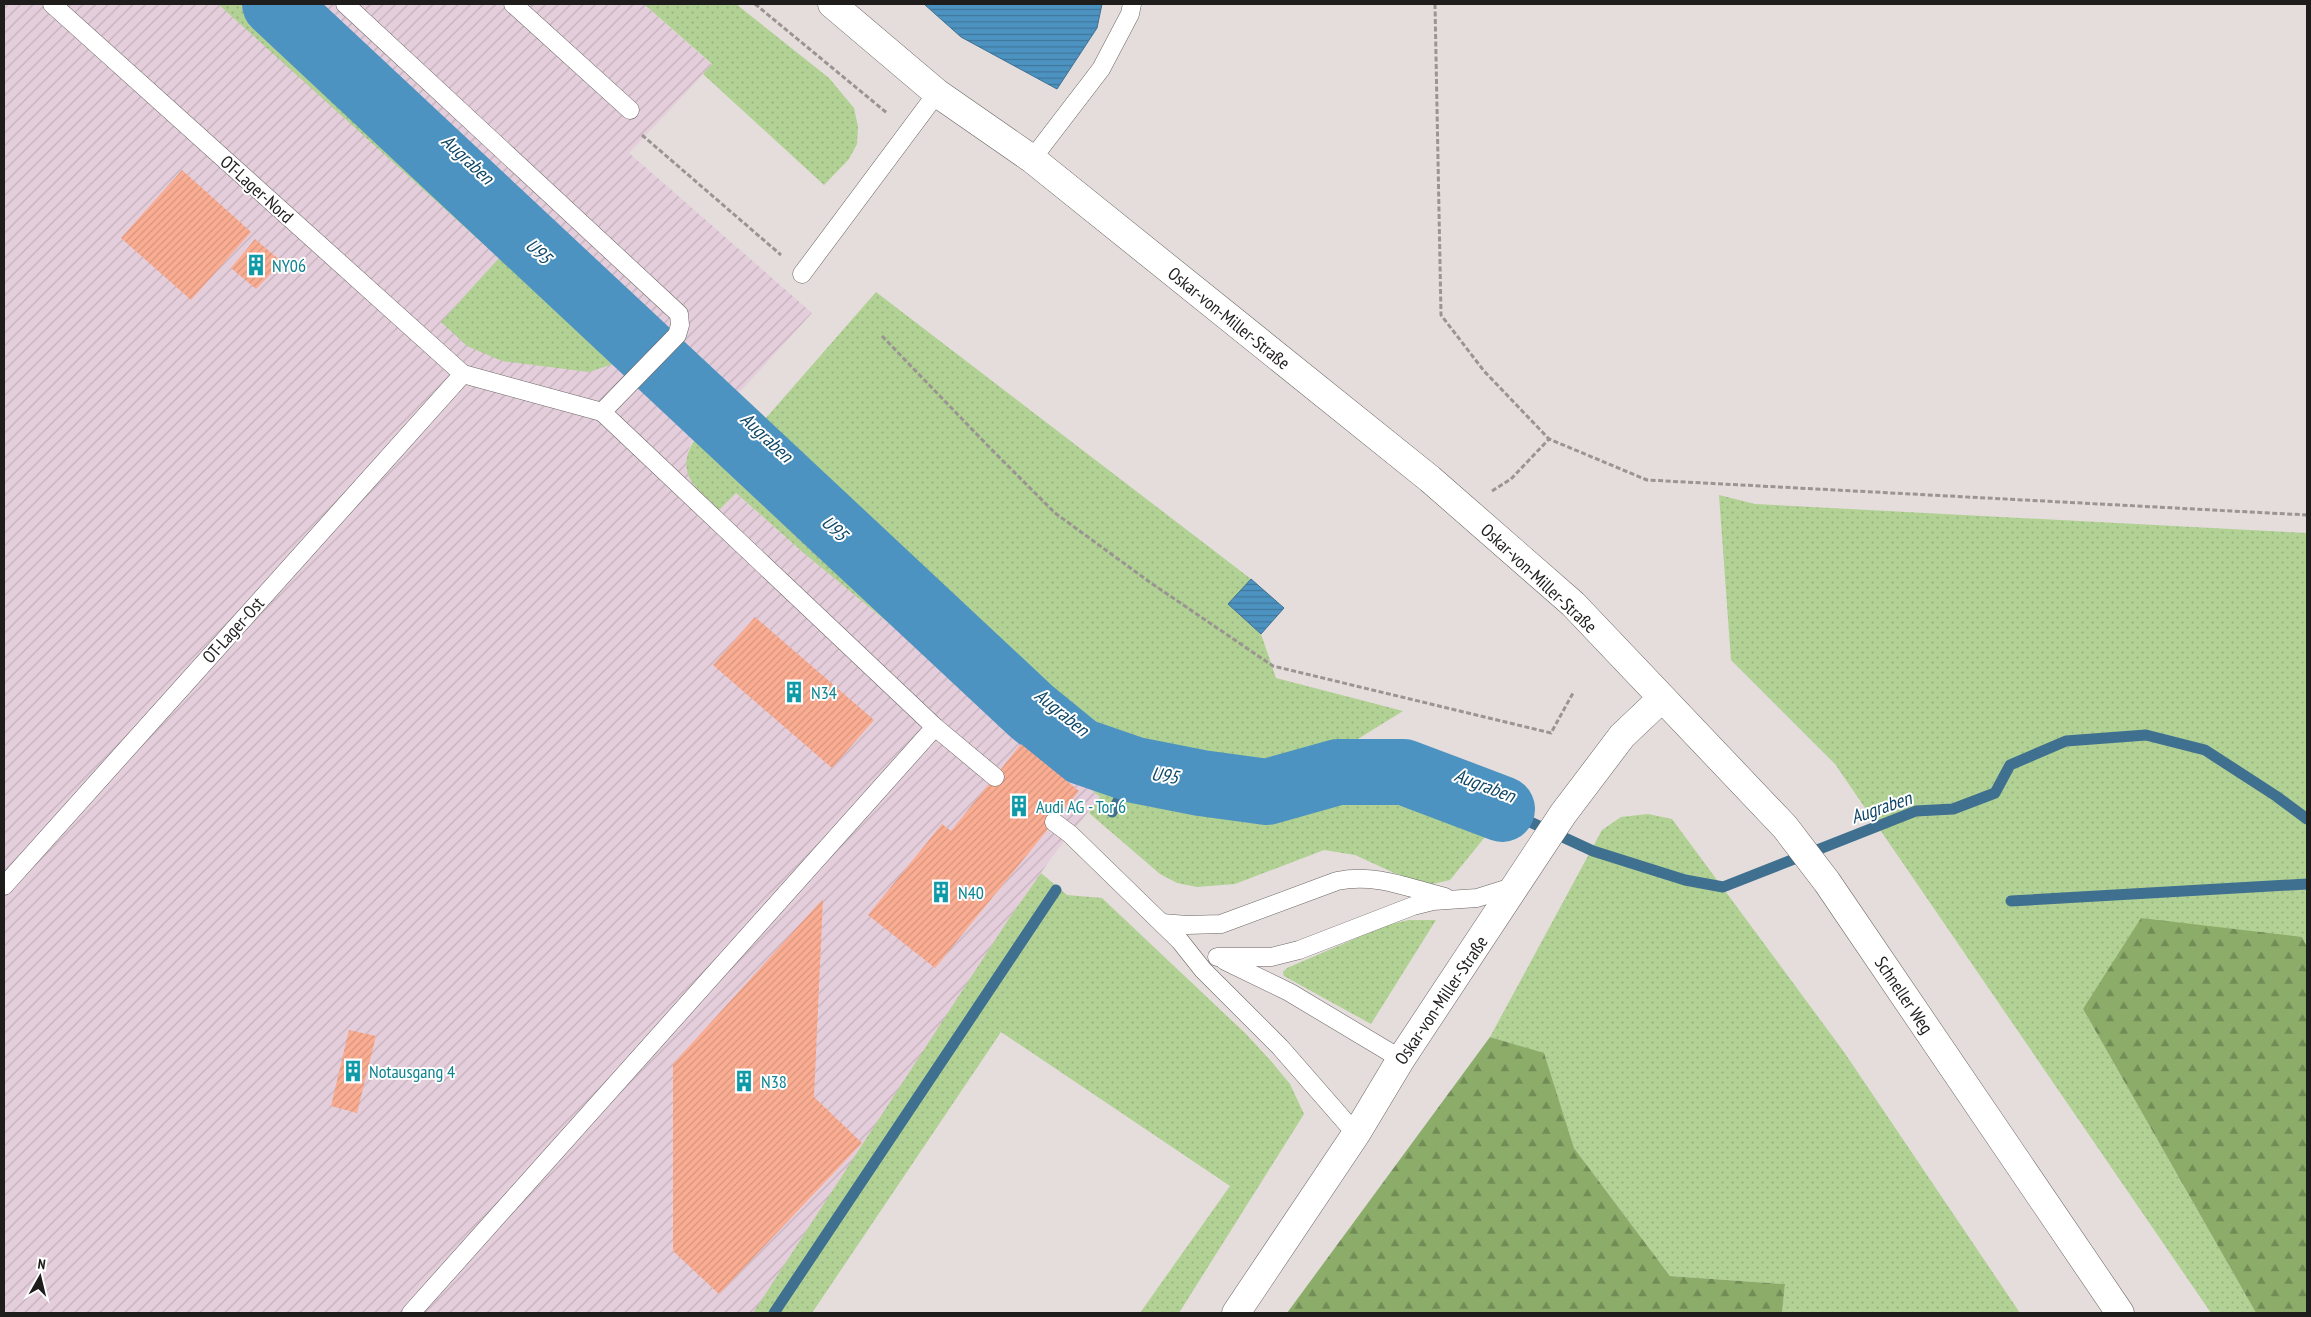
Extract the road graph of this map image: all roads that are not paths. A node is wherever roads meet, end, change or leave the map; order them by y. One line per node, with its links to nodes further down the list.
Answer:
1 (52, 4): 10 (lane, OT-Lager-Nord)
2 (345, 4): 11 (lane)
3 (514, 4): 7 (lane)
4 (832, 4): 6 (main road, Oskar-von-Miller-Straße)
5 (1132, 4): 8 (lane)
6 (937, 93): 8 (main road, Oskar-von-Miller-Straße); 9 (lane)
7 (630, 110)
8 (1032, 159): 12 (main road, Oskar-von-Miller-Straße)
9 (802, 274)
10 (462, 374): 11 (lane); 16 (lane, OT-Lager-Ost)
11 (602, 412): 13 (lane)
12 (1661, 699): 17 (main road, Oskar-von-Miller-Straße); 26 (main road, Schneller Weg)
13 (935, 726): 14 (lane); 24 (lane)
14 (995, 777)
15 (1054, 822): 19 (lane)
16 (4, 886)
17 (1516, 886): 18 (lane); 22 (main road, Oskar-von-Miller-Straße)
18 (1452, 899): 19 (lane); 21 (lane)
19 (1162, 923): 20 (lane)
20 (1180, 941): 21 (lane); 23 (lane)
21 (1217, 957): 22 (lane)
22 (1401, 1059): 23 (main road, Oskar-von-Miller-Straße)
23 (1356, 1134): 25 (main road, Oskar-von-Miller-Straße)
24 (411, 1313)
25 (1236, 1313)
26 (2120, 1313)

